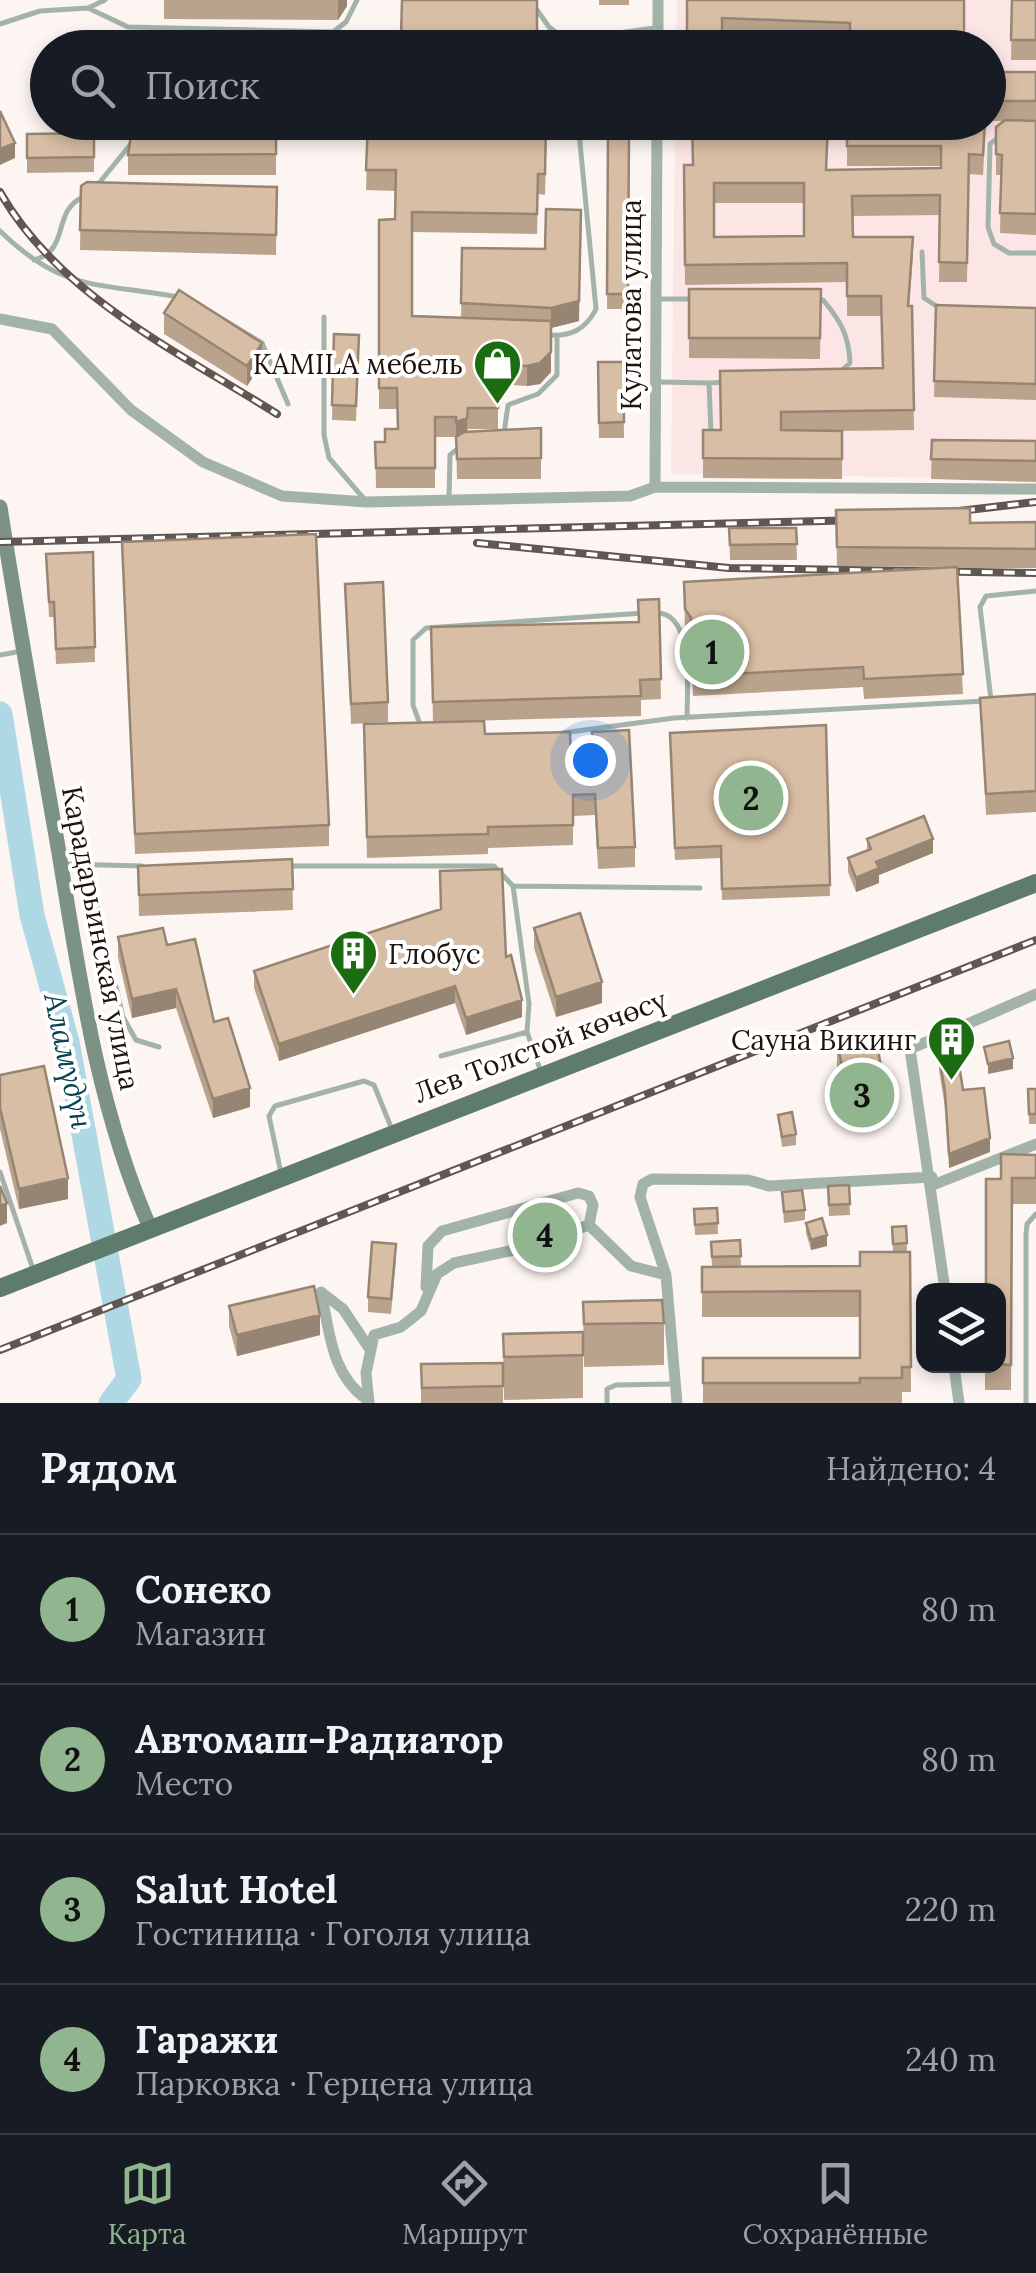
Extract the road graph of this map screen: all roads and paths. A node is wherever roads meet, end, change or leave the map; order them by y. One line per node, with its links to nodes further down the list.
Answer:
1 (105, 0): 5 (lane)
2 (357, 0): 9 (lane)
3 (530, 0): 10 (lane)
4 (658, 0): 7 (street)
5 (88, 8): 6 (lane); 8 (lane)
6 (0, 24)
7 (658, 28): 11 (lane)
8 (250, 30)
9 (335, 30)
10 (553, 30)
11 (642, 30)
12 (131, 140): 16 (lane)
13 (580, 140): 29 (lane)
14 (657, 140): 22 (street, Кулатова улица)
15 (996, 140): 20 (lane)
16 (93, 192): 17 (lane); 21 (lane)
17 (113, 193)
18 (0, 232): 21 (lane)
19 (922, 252): 25 (lane)
20 (1036, 253)
21 (31, 261): 34 (lane)
22 (656, 299): 23 (lane); 31 (street, Кулатова улица)
23 (712, 299)
24 (804, 300): 30 (lane)
25 (945, 310)
26 (324, 318): 41 (lane)
27 (0, 319): 41 (street)
28 (538, 335): 29 (lane)
29 (557, 336): 36 (lane)
30 (832, 380)
31 (656, 382): 33 (lane); 38 (street, Кулатова улица)
32 (744, 382): 33 (lane)
33 (709, 383): 35 (lane)
34 (288, 404)
35 (711, 434)
36 (496, 440)
37 (475, 444): 40 (lane)
38 (655, 487): 39 (street); 40 (street)
39 (1036, 490)
40 (449, 500): 41 (street)
41 (368, 502)
42 (0, 507): 44 (street, Карадарьинская улица)
43 (1036, 591): 47 (lane)
44 (18, 651): 45 (lane); 51 (street, Карадарьинская улица)
45 (0, 655)
46 (1006, 698): 47 (lane)
47 (991, 700): 48 (lane)
48 (687, 718): 49 (lane); 50 (lane)
49 (428, 733)
50 (544, 734)
51 (60, 864): 52 (lane); 70 (street, Карадарьинская улица)
52 (88, 864): 53 (lane); 60 (lane)
53 (158, 866)
54 (277, 866): 56 (lane)
55 (1036, 883): 62 (main road, Лев Толстой көчөсү)
56 (513, 886): 57 (lane); 59 (lane)
57 (700, 888)
58 (1036, 994): 67 (street)
59 (527, 1032): 61 (lane); 62 (lane)
60 (159, 1047)
61 (442, 1056)
62 (542, 1074): 63 (main road, Лев Толстой көчөсү)
63 (393, 1133): 66 (main road, Лев Толстой көчөсү); 66 (lane)
64 (1036, 1144): 67 (street)
65 (0, 1172): 71 (lane)
66 (282, 1176): 70 (main road, Лев Толстой көчөсү)
67 (932, 1181): 72 (street); 73 (street)
68 (1036, 1214): 83 (lane)
69 (589, 1225): 72 (street); 75 (street); 75 (street)
70 (143, 1233): 71 (main road, Лев Толстой көчөсү)
71 (35, 1275): 74 (main road, Лев Толстой көчөсү)
72 (666, 1275): 78 (street)
73 (945, 1283)
74 (0, 1288)
75 (426, 1292): 76 (street)
76 (369, 1348): 79 (street); 79 (street)
77 (955, 1373): 82 (street)
78 (676, 1384): 80 (lane); 81 (street)
79 (369, 1402)
80 (607, 1403)
81 (676, 1403)
82 (958, 1403)
83 (1026, 1403)

